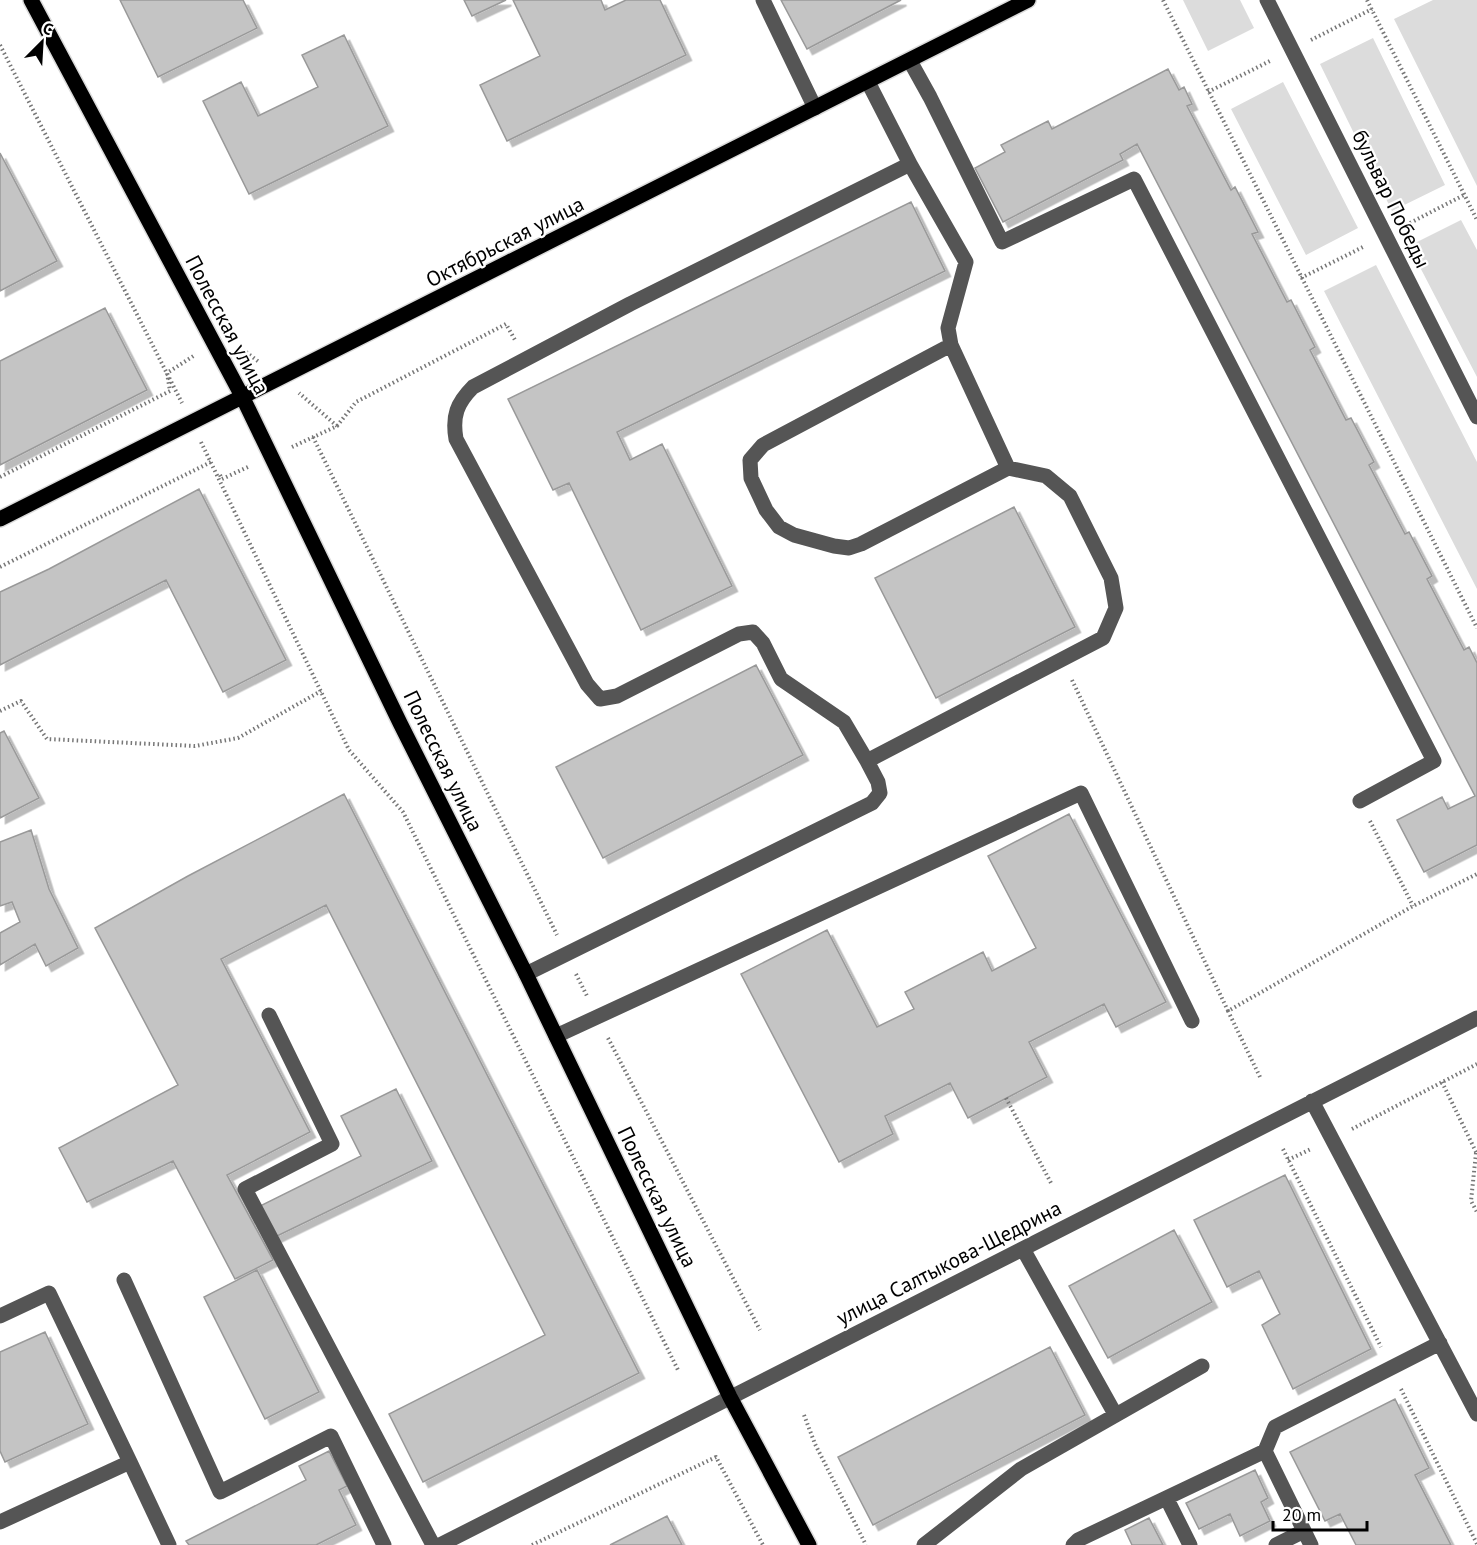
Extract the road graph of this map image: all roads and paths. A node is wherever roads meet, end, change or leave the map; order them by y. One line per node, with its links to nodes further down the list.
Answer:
1 (31, 0): 15 (main road, Полесская улица)
2 (763, 0): 10 (street)
3 (1028, 0): 8 (main road, Октябрьская улица)
4 (1163, 0): 25 (path)
5 (1267, 0): 16 (street, бульвар Победы)
6 (1367, 0): 12 (path)
7 (0, 45): 17 (path)
8 (910, 61): 9 (main road, Октябрьская улица); 30 (street)
9 (868, 82): 10 (main road, Октябрьская улица); 11 (street)
10 (815, 108): 15 (main road, Октябрьская улица)
11 (910, 164): 14 (street); 29 (street)
12 (1477, 220)
13 (510, 332): 18 (path)
14 (951, 345): 21 (street); 21 (street)
15 (243, 398): 17 (main road, Октябрьская улица); 34 (main road, Полесская улица)
16 (1477, 417)
17 (192, 423): 20 (path); 23 (main road, Октябрьская улица)
18 (337, 426)
19 (313, 437): 33 (path)
20 (211, 462): 22 (path); 24 (path); 27 (path)
21 (1008, 468): 26 (street)
22 (222, 479)
23 (0, 519)
24 (0, 567)
25 (1477, 628)
26 (1062, 659): 29 (street); 35 (path)
27 (321, 691): 28 (path); 57 (path)
28 (0, 711)
29 (867, 760): 33 (street)
30 (1360, 801): 32 (path)
31 (1477, 874): 32 (path)
32 (1413, 906): 35 (path)
33 (566, 954): 34 (street); 37 (path)
34 (526, 974): 40 (main road, Полесская улица)
35 (1228, 1011): 42 (path)
36 (270, 1015): 69 (street)
37 (598, 1017): 39 (street); 40 (street); 54 (path)
38 (1477, 1018): 45 (street, улица Салтыкова-Щедрина)
39 (1192, 1021)
40 (556, 1036): 58 (main road, Полесская улица)
41 (1477, 1064): 43 (path)
42 (1260, 1077)
43 (1442, 1082): 46 (path); 47 (path)
44 (1006, 1098): 49 (path)
45 (1312, 1101): 46 (street); 51 (street, улица Салтыкова-Щедрина)
46 (1332, 1139): 48 (path); 55 (street)
47 (1476, 1154): 50 (path)
48 (1288, 1160)
49 (1051, 1183)
50 (1477, 1212)
51 (1023, 1249): 58 (street, улица Салтыкова-Щедрина); 60 (street)
52 (124, 1280): 68 (street)
53 (0, 1316): 63 (street)
54 (760, 1330)
55 (1440, 1343): 61 (street); 62 (street)
56 (1202, 1366): 60 (street)
57 (678, 1370)
58 (730, 1397): 70 (street, улица Салтыкова-Щедрина); 73 (main road, Полесская улица)
59 (804, 1414): 74 (path)
60 (1115, 1414): 75 (street)
61 (1477, 1414)
62 (1265, 1451): 64 (street); 66 (street)
63 (130, 1462): 65 (street); 67 (street)
64 (1167, 1499): 76 (street); 77 (street)
65 (0, 1522)
66 (1304, 1531): 78 (street); 79 (street)
67 (169, 1545)
68 (384, 1545)
69 (433, 1545)
70 (440, 1545)
71 (532, 1545): 72 (path)
72 (764, 1545)
73 (809, 1545)
74 (866, 1545)
75 (924, 1545)
76 (1073, 1545)
77 (1190, 1545)
78 (1276, 1545)
79 (1311, 1545)

